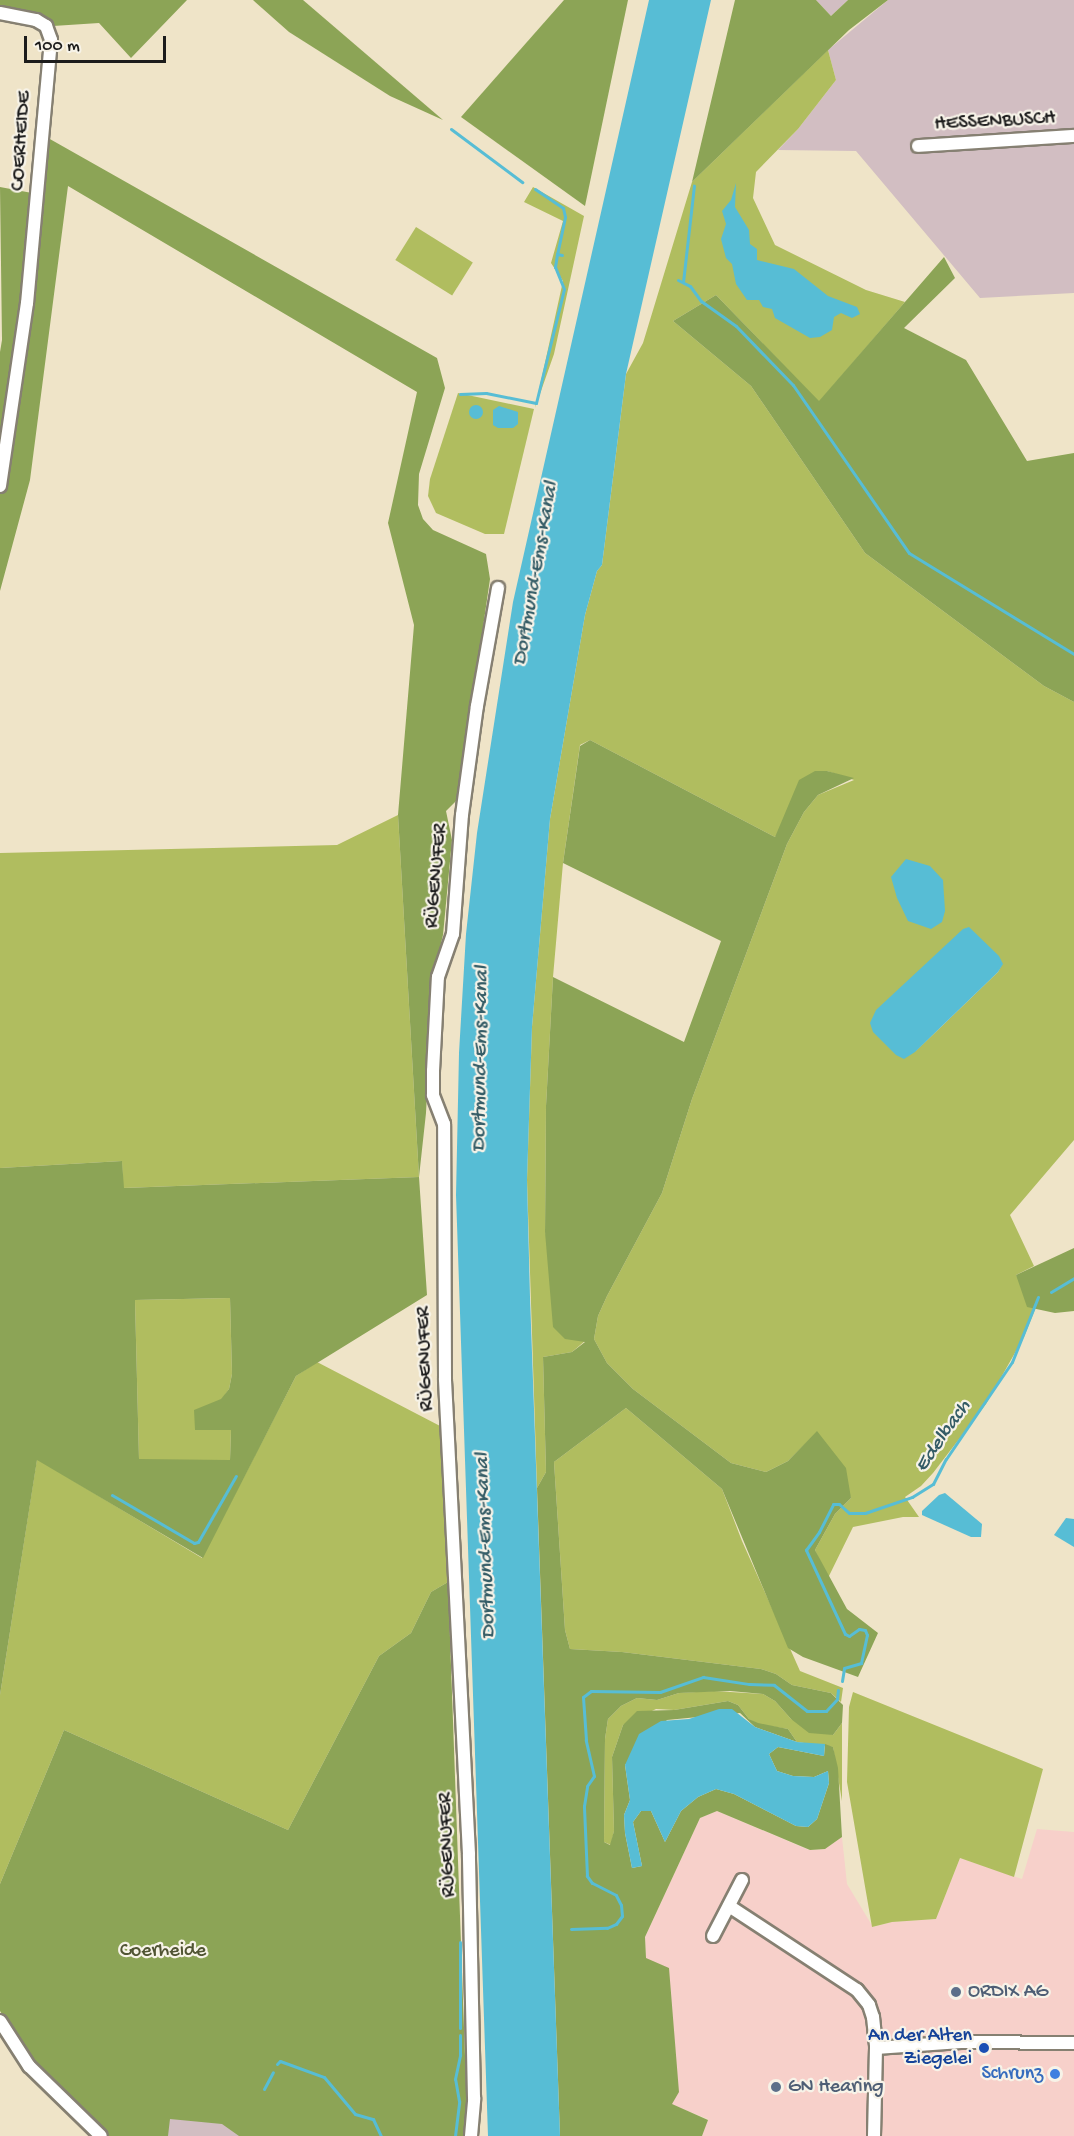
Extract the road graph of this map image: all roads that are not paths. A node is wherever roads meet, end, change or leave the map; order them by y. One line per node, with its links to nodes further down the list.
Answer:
1 (0, 13): 4 (street, COERHEIDE)
2 (1074, 136): 3 (street, HESSENBUSCH)
3 (918, 146)
4 (0, 486)
5 (498, 588): 13 (street, RÜGENUFER)
6 (742, 1880): 7 (street)
7 (729, 1906): 8 (street); 11 (street)
8 (712, 1936)
9 (0, 2021): 12 (street)
10 (1074, 2043): 11 (street)
11 (876, 2048): 14 (street)
12 (101, 2136)
13 (471, 2136)
14 (874, 2136)

